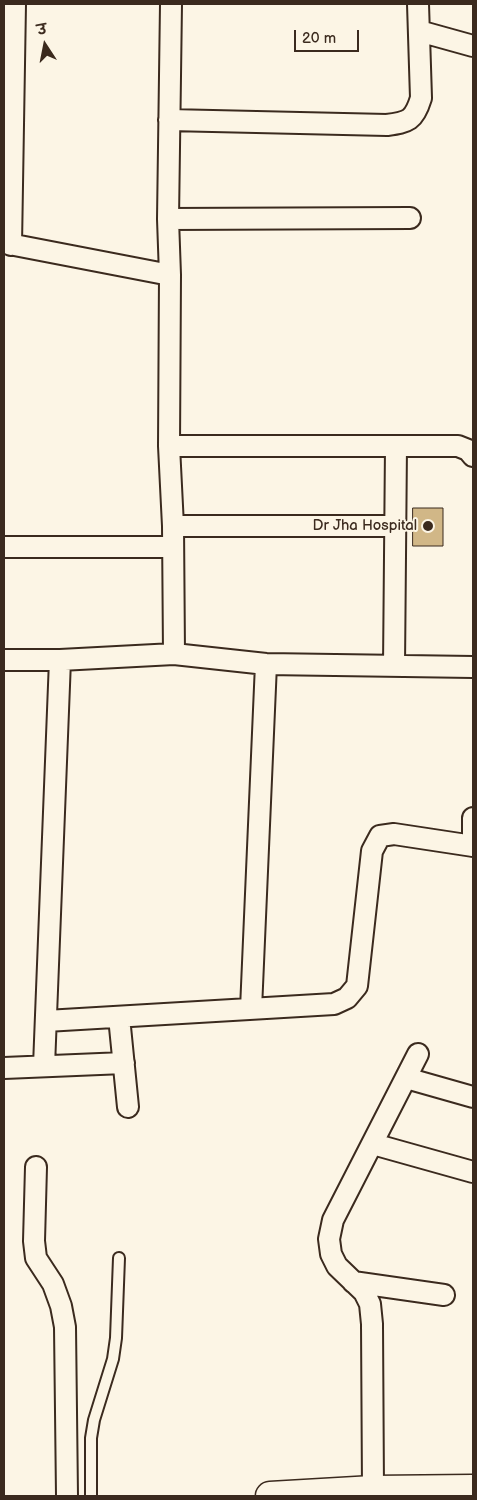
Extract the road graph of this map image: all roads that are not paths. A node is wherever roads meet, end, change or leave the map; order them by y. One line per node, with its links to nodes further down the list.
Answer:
1 (15, 4): 6 (street)
2 (171, 4): 7 (street)
3 (418, 4): 4 (street)
4 (419, 31): 5 (street); 7 (street)
5 (473, 46)
6 (9, 106): 10 (street)
7 (169, 120): 8 (street)
8 (168, 218): 9 (street); 11 (street)
9 (410, 218)
10 (8, 244): 11 (street)
11 (170, 274): 12 (street)
12 (169, 446): 13 (street); 15 (street)
13 (396, 446): 14 (street); 16 (street)
14 (473, 456)
15 (173, 526): 16 (street); 18 (street)
16 (395, 526): 23 (street)
17 (4, 547): 18 (street)
18 (172, 547): 19 (street)
19 (174, 654): 21 (street); 22 (street)
20 (4, 660): 21 (street)
21 (60, 660): 29 (street)
22 (266, 664): 23 (street); 27 (street)
23 (394, 666): 24 (street)
24 (473, 667)
25 (473, 818): 26 (street)
26 (473, 846): 27 (street)
27 (251, 1008): 28 (street)
28 (119, 1017): 29 (street); 31 (street)
29 (46, 1021): 32 (street)
30 (418, 1054): 34 (street)
31 (124, 1063): 32 (street); 36 (street)
32 (44, 1066): 33 (street)
33 (4, 1068)
34 (406, 1078): 35 (street); 37 (street)
35 (473, 1097)
36 (128, 1107)
37 (373, 1144): 39 (street); 41 (street)
38 (36, 1167): 45 (street)
39 (473, 1172)
40 (119, 1258): 46 (lane)
41 (353, 1282): 42 (street); 44 (street)
42 (444, 1295)
43 (473, 1488): 44 (main road)
44 (373, 1490): 47 (main road)
45 (67, 1496)
46 (91, 1496)
47 (270, 1496)

